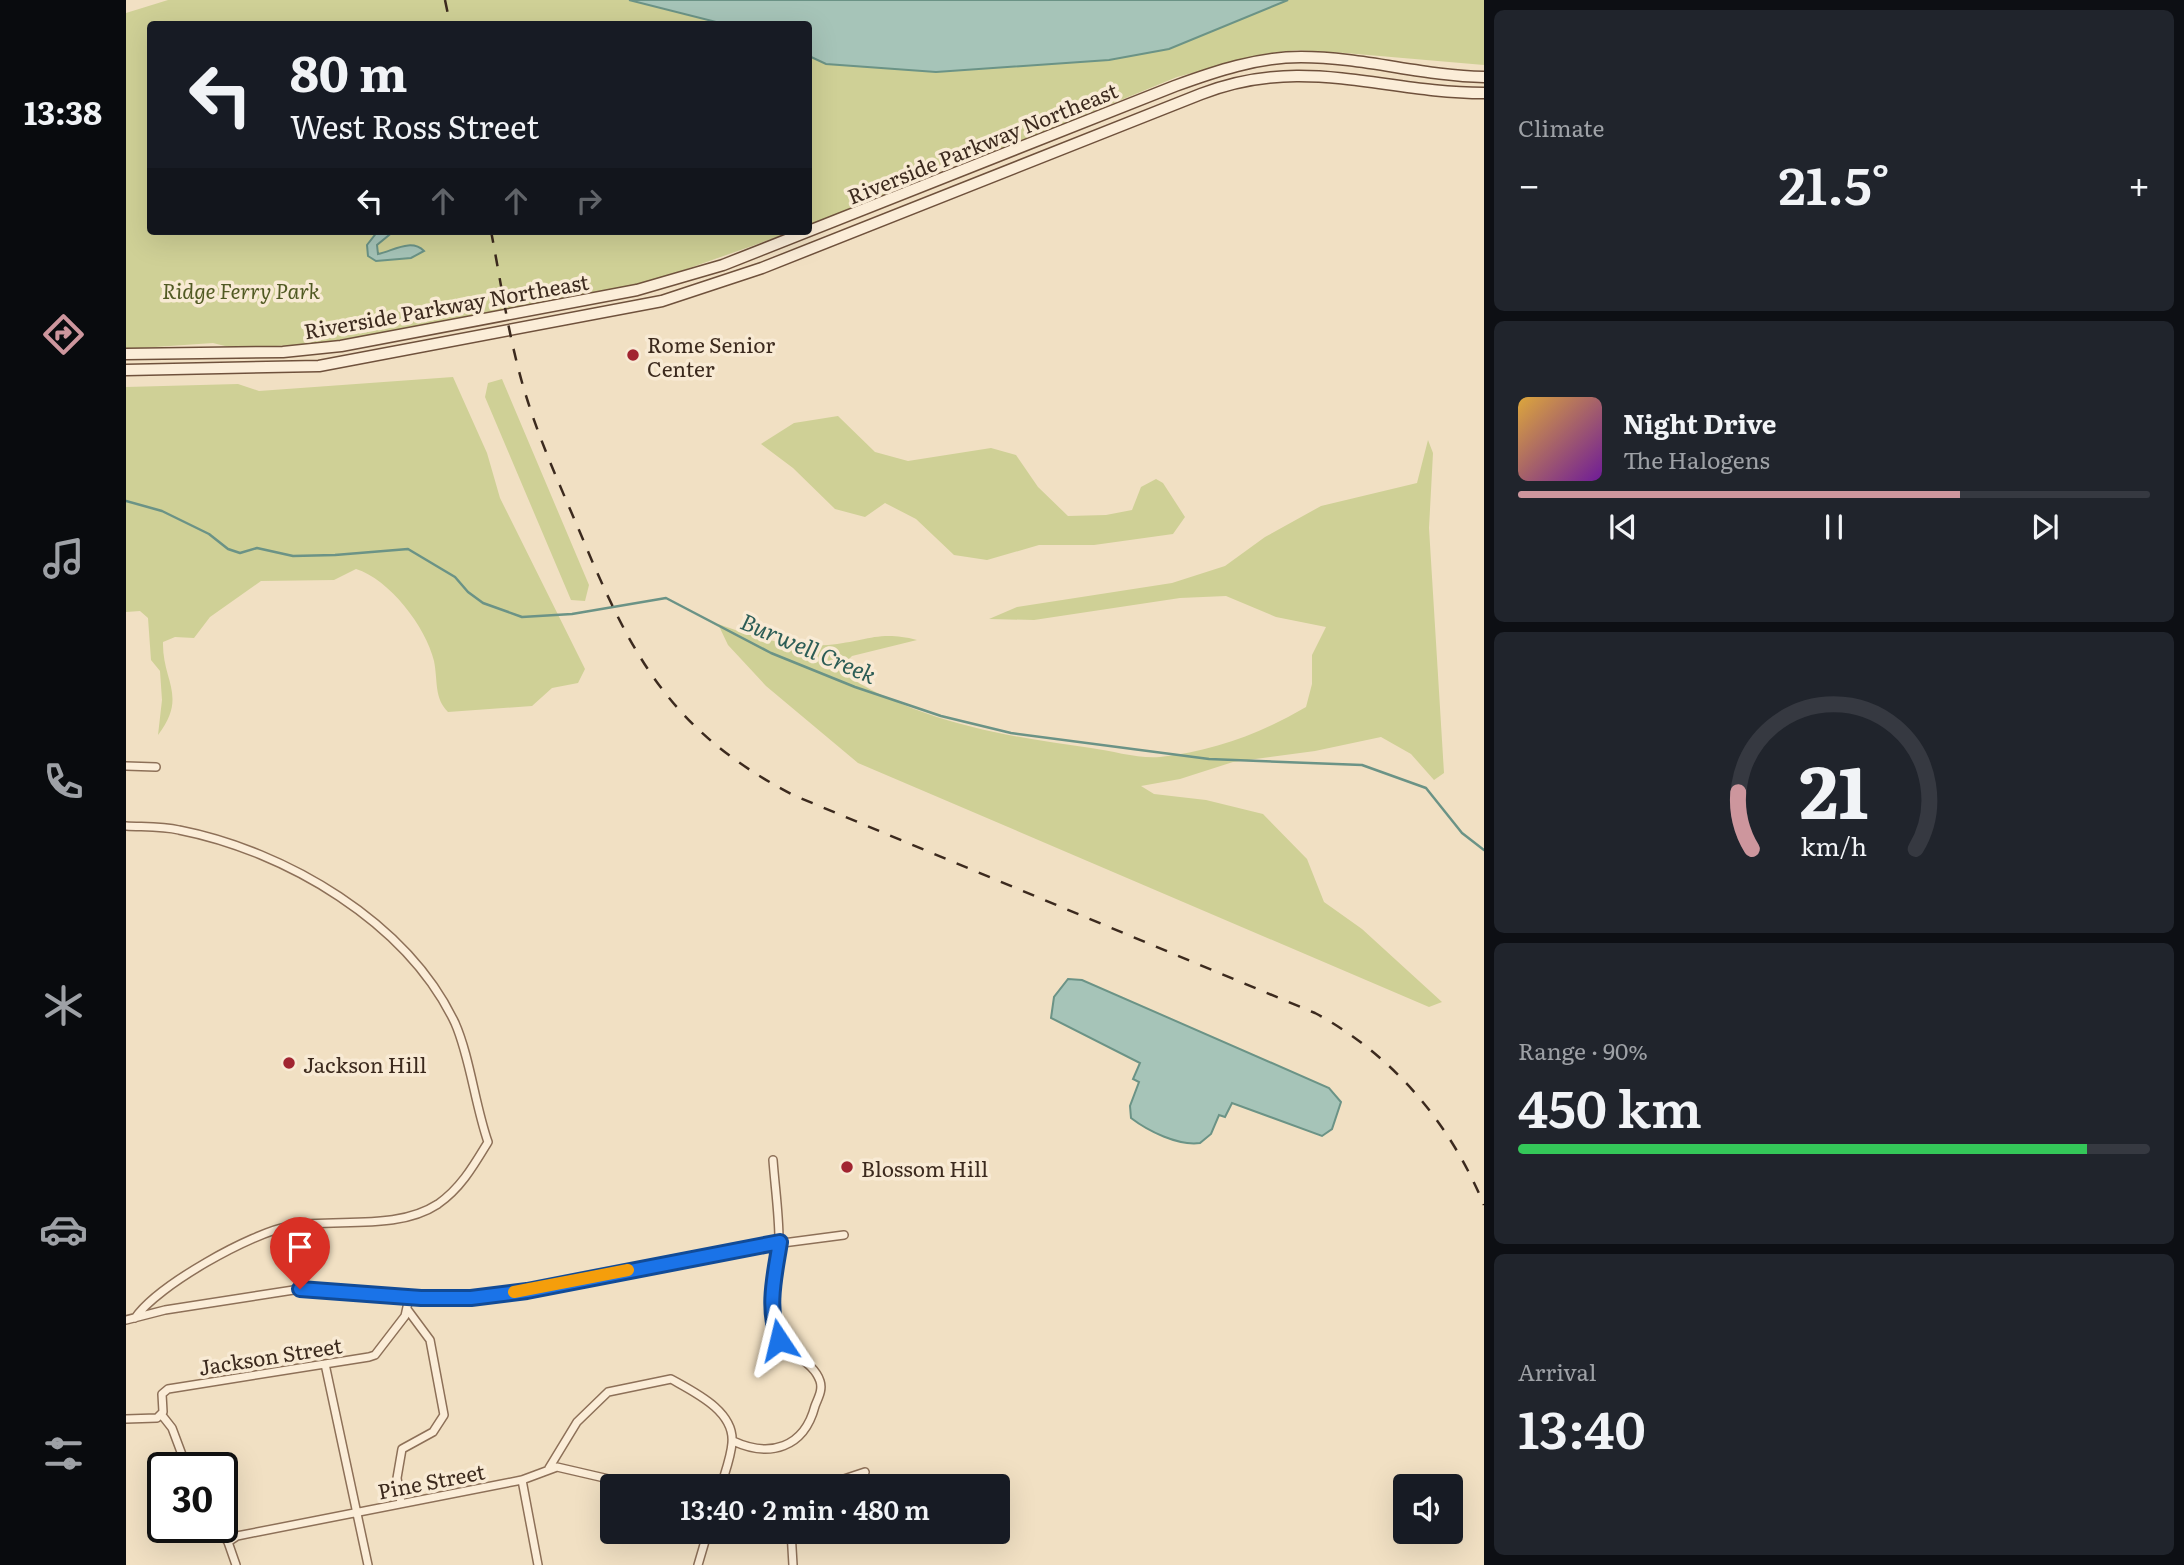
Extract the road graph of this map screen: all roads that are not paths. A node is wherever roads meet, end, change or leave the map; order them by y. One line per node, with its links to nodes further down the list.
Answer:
1 (1484, 77): 3 (main road, Riverside Parkway Northeast)
2 (1484, 93): 6 (main road, Riverside Parkway Northeast)
3 (812, 230)
4 (799, 235): 5 (main road, Riverside Parkway Northeast)
5 (126, 354)
6 (126, 370)
7 (126, 766): 8 (street)
8 (156, 766)
9 (126, 826): 15 (street)
10 (774, 1160): 12 (street)
11 (844, 1235): 12 (street)
12 (780, 1242): 13 (street); 20 (street)
13 (410, 1298): 14 (street, Jackson Street); 15 (street)
14 (407, 1309): 17 (street, Jackson Street); 28 (street)
15 (135, 1318): 16 (street)
16 (126, 1320)
17 (325, 1364): 18 (street, Jackson Street); 29 (street)
18 (161, 1414): 19 (street); 21 (street)
19 (126, 1419)
20 (733, 1441): 22 (street); 24 (street)
21 (181, 1452)
22 (550, 1468): 26 (street); 27 (street, Pine Street)
23 (864, 1472): 25 (street)
24 (724, 1474)
25 (858, 1474)
26 (600, 1476)
27 (522, 1480): 28 (street, Pine Street); 36 (street)
28 (401, 1503): 29 (street, Pine Street)
29 (356, 1513): 30 (street, Pine Street); 35 (street)
30 (238, 1536)
31 (228, 1543): 34 (street)
32 (704, 1544): 37 (street)
33 (792, 1544): 38 (street)
34 (236, 1565)
35 (368, 1565)
36 (538, 1565)
37 (698, 1565)
38 (793, 1565)

